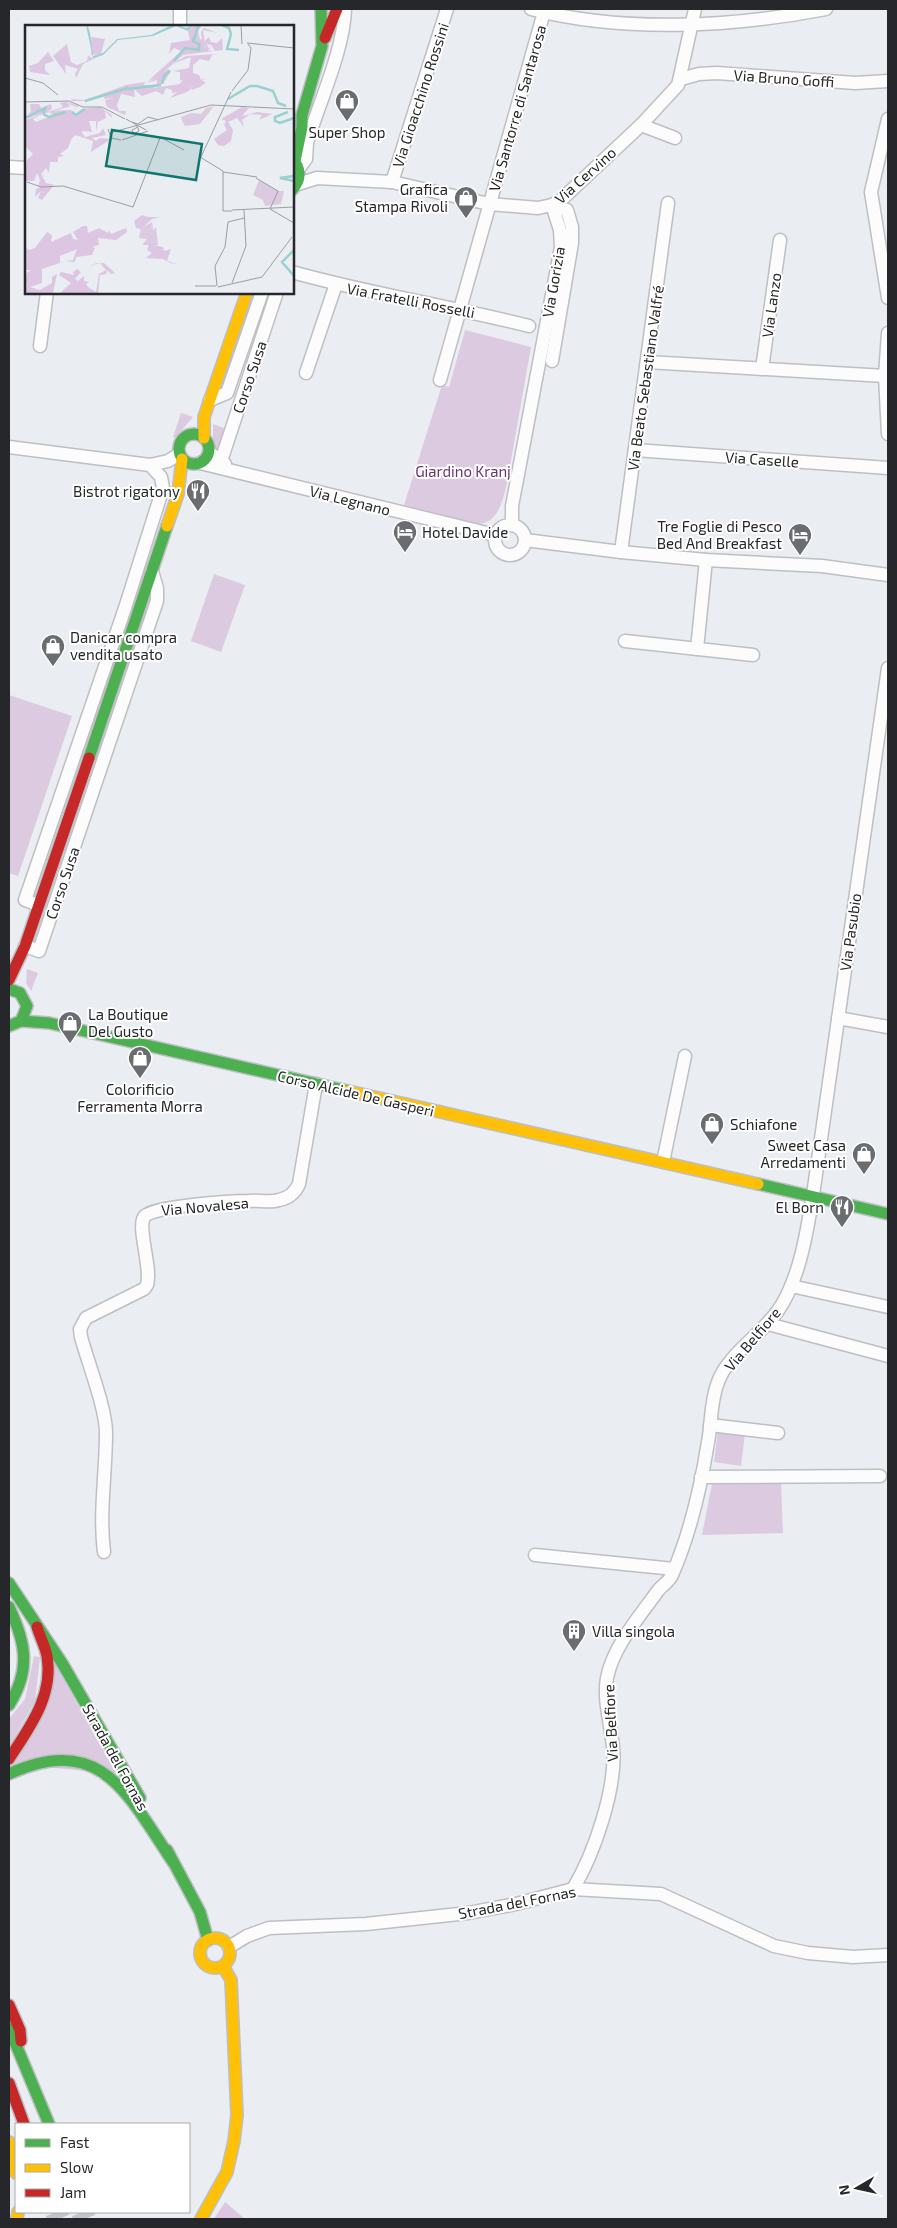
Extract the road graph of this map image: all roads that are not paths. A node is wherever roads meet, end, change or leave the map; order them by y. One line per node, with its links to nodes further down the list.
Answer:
1 (180, 9): 12 (street)
2 (321, 9): 13 (main road)
3 (337, 9): 13 (main road)
4 (345, 9): 15 (street)
5 (447, 9): 27 (street, Via Gioacchino Rossini)
6 (530, 9): 9 (street)
7 (695, 9): 11 (street, Via Cervino)
8 (826, 9): 11 (street)
9 (544, 12): 10 (street); 30 (street, Via Santorre di Santarosa)
10 (570, 12): 11 (street)
11 (691, 23): 16 (street, Via Cervino)
12 (180, 25)
13 (322, 46): 14 (main road)
14 (319, 60): 15 (street); 18 (main road)
15 (330, 72): 23 (street)
16 (681, 79): 17 (street, Via Bruno Goffi); 21 (street, Via Cervino)
17 (888, 81)
18 (302, 115): 20 (main road); 23 (main road)
19 (888, 119): 39 (street)
20 (294, 125)
21 (641, 125): 22 (street); 31 (street, Via Cervino)
22 (675, 138)
23 (297, 164): 26 (street, Via Cervino); 28 (main road)
24 (9, 167): 25 (street)
25 (25, 168)
26 (318, 178): 27 (street, Via Cervino); 28 (street, Via Cervino)
27 (392, 182): 30 (street, Via Cervino)
28 (295, 187)
29 (668, 203): 45 (street, Via Beato Sebastiano Valfré)
30 (489, 204): 31 (street, Via Cervino); 40 (street, Via Santorre di Santarosa)
31 (552, 205): 44 (street, Via Gorizia); 67 (street, Via Gorizia)
32 (780, 240): 46 (street, Via Lanzo)
33 (294, 273): 34 (street, Via Fratelli Rosselli)
34 (336, 284): 40 (street, Via Fratelli Rosselli); 47 (street)
35 (47, 294): 43 (street)
36 (246, 294): 50 (main road, Corso Susa)
37 (261, 294): 50 (street, Corso Susa)
38 (276, 294): 59 (street, Corso Susa)
39 (888, 298)
40 (461, 309): 41 (street, Via Fratelli Rosselli); 49 (street, Via Santorre di Santarosa)
41 (529, 326)
42 (888, 333): 48 (street)
43 (40, 346)
44 (552, 361)
45 (647, 362): 46 (street); 56 (street, Via Beato Sebastiano Valfré)
46 (762, 369): 48 (street)
47 (306, 373)
48 (885, 376): 53 (street)
49 (440, 380)
50 (210, 400): 51 (main road, Corso Susa)
51 (204, 417): 52 (main road, Corso Susa); 54 (main road, Corso Susa)
52 (191, 434): 54 (main road); 58 (main road)
53 (888, 434)
54 (204, 438): 57 (main road)
55 (9, 447): 61 (street)
56 (635, 450): 62 (street, Via Caselle); 70 (street, Via Beato Sebastiano Valfré)
57 (209, 452): 59 (street, Via Legnano); 60 (main road)
58 (181, 456): 60 (main road); 61 (street); 64 (main road, Corso Susa)
59 (221, 461): 63 (street, Via Legnano)
60 (198, 464): 63 (street, Via Legnano); 64 (main road, Corso Susa)
61 (150, 465): 65 (street, Corso Susa)
62 (888, 468)
63 (234, 470): 68 (street, Via Legnano)
64 (180, 489): 66 (main road, Corso Susa)
65 (159, 504): 66 (street); 75 (street, Corso Susa)
66 (173, 509): 72 (main road, Corso Susa)
67 (512, 525): 68 (street); 69 (street)
68 (496, 535): 69 (street)
69 (525, 540): 70 (street)
70 (621, 552): 71 (street)
71 (706, 560): 73 (street); 76 (street)
72 (152, 569): 77 (main road, Corso Susa); 81 (street, Corso Susa)
73 (888, 575)
74 (625, 641): 76 (street)
75 (111, 649): 77 (street); 82 (street, Corso Susa)
76 (697, 649): 78 (street)
77 (124, 653): 80 (main road, Corso Susa)
78 (753, 655)
79 (888, 668): 91 (street, Via Pasubio)
80 (99, 726): 81 (street); 83 (main road, Corso Susa)
81 (114, 731): 85 (street, Corso Susa)
82 (68, 775): 83 (street); 86 (street, Corso Susa)
83 (81, 779): 84 (main road, Corso Susa)
84 (76, 796): 85 (street); 86 (main road, Corso Susa)
85 (90, 801): 87 (street, Corso Susa)
86 (38, 905): 87 (main road, Corso Susa)
87 (25, 946): 88 (main road, Corso Susa); 89 (main road, Corso Susa)
88 (9, 980)
89 (14, 991): 90 (main road)
90 (27, 1004): 92 (main road); 93 (main road)
91 (838, 1018): 95 (street); 99 (street, Via Pasubio)
92 (21, 1021): 93 (main road, Corso Alcide De Gasperi); 94 (main road)
93 (48, 1024): 97 (main road, Corso Alcide De Gasperi)
94 (9, 1026)
95 (888, 1027)
96 (685, 1056): 98 (street)
97 (316, 1084): 98 (main road, Corso Alcide De Gasperi); 109 (street, Via Novalesa)
98 (664, 1162): 99 (main road, Corso Alcide De Gasperi)
99 (813, 1196): 100 (main road, Corso Alcide De Gasperi); 101 (street, Via Belfiore)
100 (888, 1214)
101 (791, 1286): 102 (street); 103 (street, Via Belfiore)
102 (888, 1307)
103 (768, 1324): 104 (street); 105 (street, Via Belfiore)
104 (888, 1356)
105 (710, 1425): 106 (street); 108 (street, Via Belfiore)
106 (778, 1433)
107 (880, 1476): 108 (street)
108 (701, 1477): 111 (street, Via Belfiore)
109 (104, 1552)
110 (535, 1555): 111 (street)
111 (674, 1569): 119 (street, Via Belfiore)
112 (9, 1583): 114 (main road, Strada del Fornas)
113 (9, 1607): 115 (main road)
114 (37, 1626): 116 (main road); 118 (main road, Strada del Fornas)
115 (9, 1704)
116 (9, 1759)
117 (9, 1774): 118 (main road)
118 (173, 1862): 120 (main road, Strada del Fornas)
119 (572, 1889): 121 (street, Strada del Fornas); 122 (street, Strada del Fornas)
120 (208, 1940): 121 (main road); 123 (main road)
121 (229, 1947): 123 (main road)
122 (888, 1956)
123 (223, 1966): 132 (main road)
124 (9, 2004): 126 (main road)
125 (9, 2028): 126 (main road)
126 (26, 2069): 129 (main road)
127 (9, 2082): 128 (main road)
128 (24, 2123)
129 (48, 2123)
130 (9, 2142): 131 (main road)
131 (15, 2168)
132 (201, 2219)

